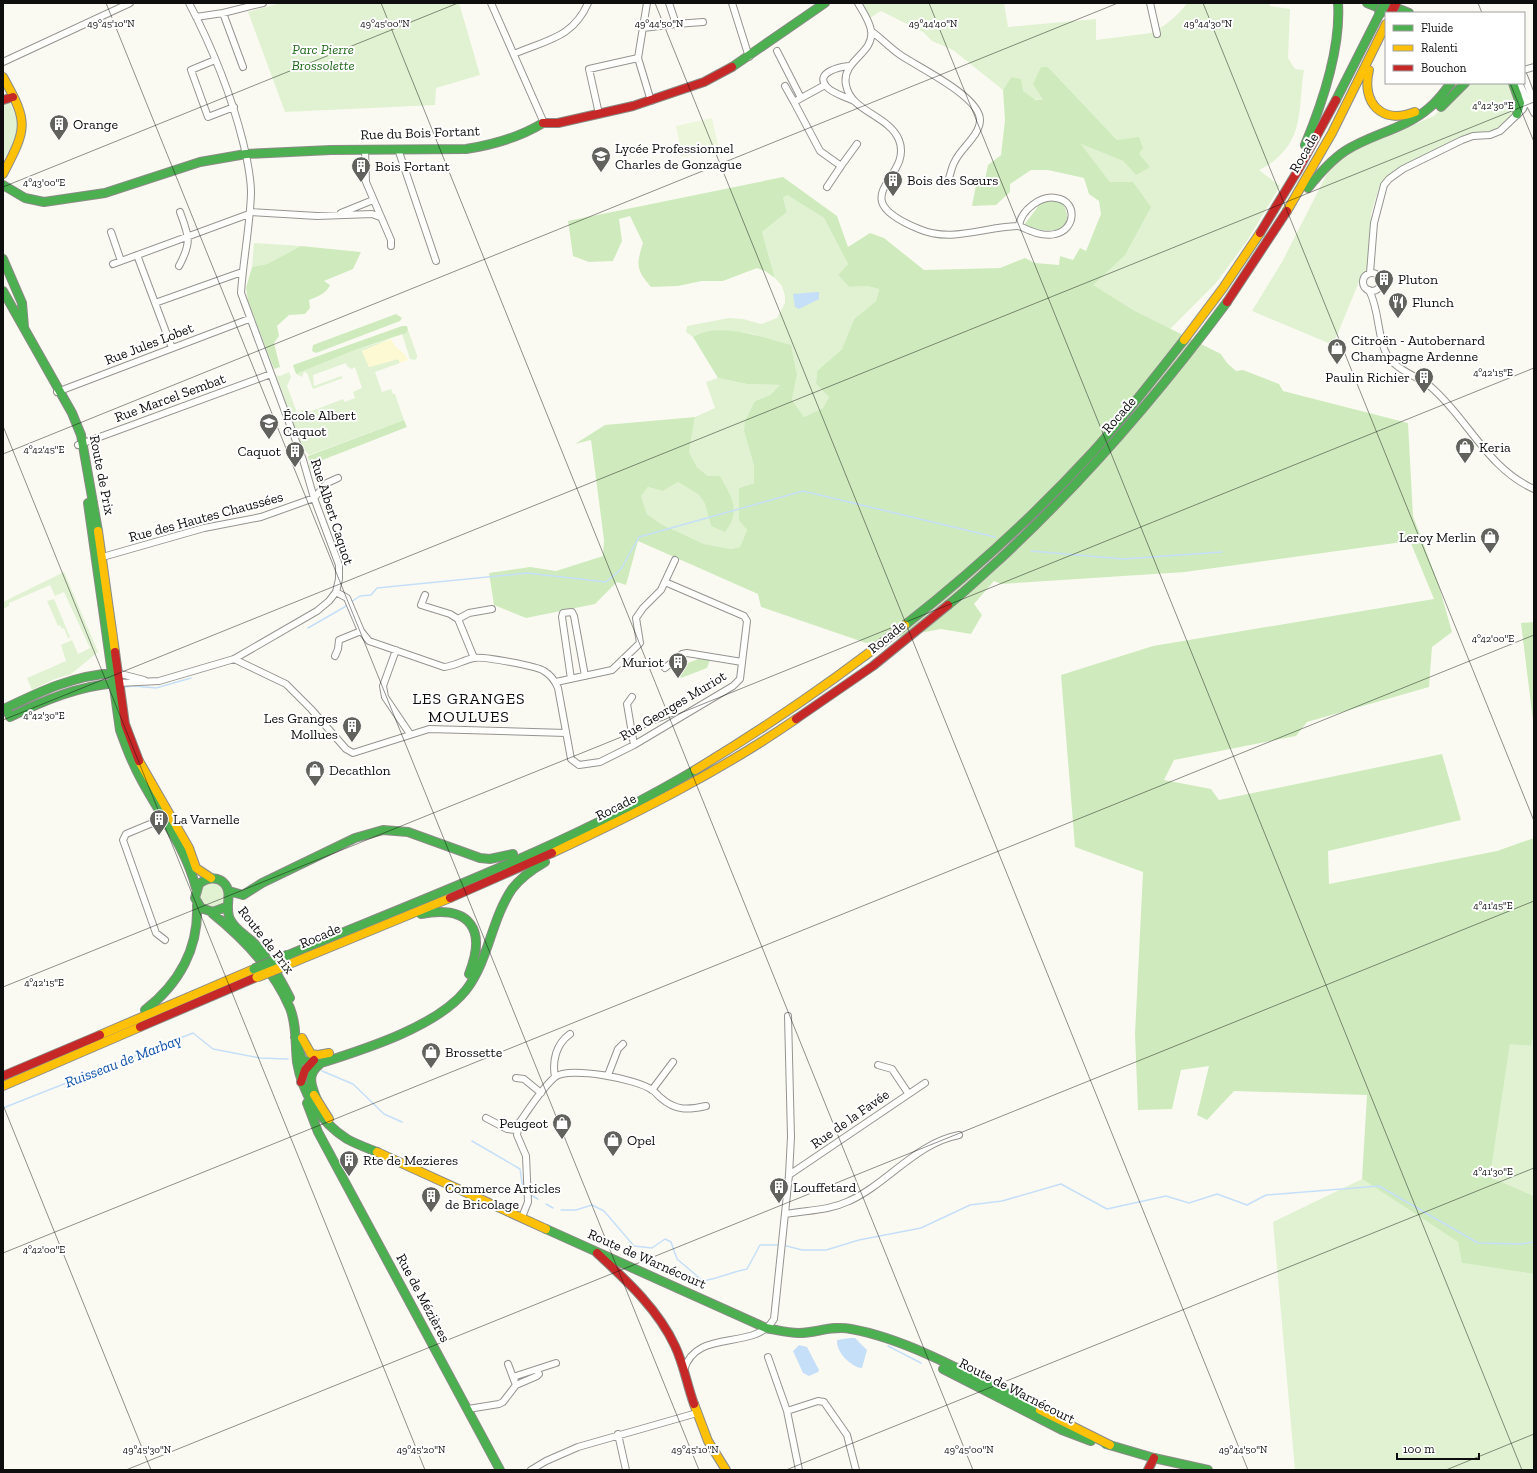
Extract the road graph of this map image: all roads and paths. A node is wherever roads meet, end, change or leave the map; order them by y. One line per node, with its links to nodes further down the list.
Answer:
1 (130, 3): 31 (street)
2 (189, 3): 18 (street, Rue Albert Caquot)
3 (263, 3): 17 (street)
4 (491, 3): 27 (street)
5 (588, 3): 27 (street)
6 (647, 3): 22 (street)
7 (669, 3): 20 (street)
8 (732, 3): 28 (street)
9 (825, 3): 28 (main road, Rue du Bois Fortant)
10 (858, 3): 24 (street)
11 (1150, 3): 25 (street)
12 (1338, 3): 67 (main road)
13 (1367, 3): 15 (main road)
14 (1384, 3): 16 (main road); 67 (main road, bridge)
15 (1390, 12)
16 (1406, 12)
17 (223, 13): 18 (street); 32 (street)
18 (196, 17): 30 (street, Rue Albert Caquot)
19 (703, 22): 20 (street)
20 (676, 24): 22 (street)
21 (1385, 27): 76 (main road, Rocade)
22 (643, 28): 29 (street)
23 (1385, 28): 36 (main road)
24 (871, 31): 33 (street); 63 (street)
25 (1157, 34)
26 (777, 51): 45 (street)
27 (514, 54): 55 (street)
28 (749, 57): 47 (main road, Rue du Bois Fortant)
29 (638, 58): 47 (street); 52 (street)
30 (215, 60): 51 (street, Rue Albert Caquot); 51 (street)
31 (3, 62)
32 (242, 65)
33 (849, 66): 41 (street); 50 (street)
34 (3, 78): 44 (main road)
35 (1525, 79): 49 (street)
36 (1441, 84)
37 (1450, 84): 56 (main road)
38 (1464, 84): 56 (main road)
39 (1513, 84): 53 (main road)
40 (1519, 84): 43 (street)
41 (825, 85): 45 (street); 50 (street)
42 (785, 86): 48 (street)
43 (1524, 96): 53 (street); 54 (street)
44 (13, 97): 46 (main road); 62 (main road)
45 (801, 98): 48 (street)
46 (3, 100)
47 (651, 101): 52 (main road, Rue du Bois Fortant)
48 (794, 102): 61 (street)
49 (1534, 102)
50 (857, 103): 72 (street)
51 (234, 107): 60 (street, Rue Albert Caquot)
52 (599, 114): 55 (main road, Rue du Bois Fortant)
53 (1517, 114): 84 (street)
54 (1534, 114)
55 (544, 123): 59 (main road, Rue du Bois Fortant)
56 (1399, 126): 76 (main road)
57 (857, 144): 61 (street)
58 (365, 149): 59 (main road, Rue du Bois Fortant); 60 (main road, Rue du Bois Fortant); 66 (street)
59 (398, 149): 80 (street)
60 (246, 154): 64 (main road, Rue du Bois Fortant); 69 (street, Rue Albert Caquot)
61 (841, 166): 65 (street)
62 (3, 174)
63 (949, 178)
64 (3, 185)
65 (827, 187)
66 (373, 200): 70 (street); 71 (street)
67 (1278, 204): 126 (main road)
68 (180, 212): 74 (street)
69 (249, 213): 70 (street); 74 (street); 83 (street, Rue Albert Caquot)
70 (338, 214): 71 (street)
71 (380, 216): 75 (street)
72 (1019, 226): 72 (street)
73 (111, 232): 79 (street)
74 (189, 236): 77 (street); 82 (street)
75 (391, 246)
76 (1264, 248): 127 (main road, Rocade)
77 (137, 255): 79 (street); 90 (street)
78 (3, 259): 92 (main road)
79 (121, 261): 81 (street)
80 (436, 261)
81 (113, 264)
82 (180, 266)
83 (242, 272): 90 (street); 91 (street, Rue Albert Caquot)
84 (1370, 272): 85 (street); 86 (street)
85 (1369, 290): 86 (street); 89 (street)
86 (1377, 290): 89 (street)
87 (3, 291): 92 (main road, Route de Prix)
88 (3, 301): 92 (main road, Route de Prix)
89 (1375, 302): 98 (street)
90 (155, 303): 93 (street)
91 (249, 319): 93 (street, Rue Jules Lobet); 94 (street, Rue Albert Caquot)
92 (22, 329): 95 (main road, Route de Prix)
93 (172, 348): 95 (street, Rue Jules Lobet)
94 (271, 374): 96 (street, Rue Marcel Sembat); 99 (street, Rue Albert Caquot)
95 (58, 391): 96 (main road, Route de Prix)
96 (80, 444): 100 (main road, Route de Prix)
97 (338, 478): 99 (street)
98 (1534, 489)
99 (314, 498): 100 (street, Rue des Hautes Chaussées); 103 (street, Rue Albert Caquot)
100 (98, 558): 114 (main road, Route de Prix)
101 (675, 560): 102 (street)
102 (665, 582): 112 (street, Rue Georges Muriot); 115 (street)
103 (336, 592): 107 (street); 111 (street)
104 (425, 595): 106 (street)
105 (492, 609): 106 (street)
106 (458, 619): 110 (street)
107 (361, 631): 108 (street); 109 (street)
108 (396, 650): 110 (street); 123 (street)
109 (335, 656)
110 (474, 658): 118 (street)
111 (234, 659): 117 (street); 123 (street)
112 (742, 662): 113 (street); 124 (street, Rue Georges Muriot)
113 (665, 668)
114 (114, 673): 117 (street); 119 (main road, Route de Prix); 121 (main road)
115 (585, 676): 116 (street); 116 (street)
116 (572, 679): 118 (street)
117 (150, 682): 119 (street)
118 (556, 682): 122 (street)
119 (115, 683): 121 (main road); 125 (main road, Route de Prix)
120 (632, 697): 124 (street)
121 (4, 705)
122 (566, 733): 123 (street); 124 (street, Rue Georges Muriot)
123 (410, 734)
124 (634, 745)
125 (168, 817): 128 (main road, Route de Prix); 129 (main road, Route de Prix); 135 (street)
126 (596, 822): 130 (main road); 136 (main road, bridge)
127 (566, 846): 134 (main road, Rocade); 142 (main road)
128 (211, 878): 129 (main road); 130 (main road, Route de Prix)
129 (196, 888): 131 (main road, Route de Prix)
130 (229, 891): 132 (main road, Route de Prix)
131 (197, 905): 133 (main road, Route de Prix); 138 (main road)
132 (226, 907): 133 (main road, Route de Prix); 139 (main road, Route de Prix)
133 (212, 913): 139 (main road, Route de Prix)
134 (375, 928): 136 (main road, Rocade, bridge); 142 (main road)
135 (165, 940)
136 (255, 973): 138 (main road); 152 (main road, Rocade)
137 (788, 1016): 166 (street)
138 (120, 1025): 147 (main road)
139 (297, 1034): 142 (main road); 144 (main road)
140 (570, 1034): 148 (street)
141 (623, 1044): 146 (street)
142 (329, 1057): 144 (main road); 156 (main road)
143 (673, 1062): 153 (street)
144 (303, 1063): 151 (main road); 151 (main road, Route de Warnécourt); 156 (main road, Route de Warnécourt)
145 (878, 1064): 155 (street)
146 (608, 1075): 148 (street); 153 (street)
147 (3, 1076)
148 (555, 1077): 154 (street)
149 (516, 1078): 154 (street)
150 (925, 1083): 155 (street, Rue de la Favée)
151 (302, 1085): 158 (main road, Route de Warnécourt); 162 (main road, Rue de Mézières)
152 (3, 1086)
153 (652, 1090): 157 (street)
154 (541, 1093): 161 (street)
155 (908, 1093): 166 (street, Rue de la Favée)
156 (316, 1100): 158 (main road, Route de Warnécourt)
157 (706, 1106)
158 (326, 1118): 160 (main road, Route de Warnécourt); 162 (main road); 164 (main road); 165 (main road, Route de Warnécourt)
159 (486, 1118): 161 (street)
160 (335, 1130): 164 (main road); 165 (main road, Route de Warnécourt)
161 (516, 1130): 168 (street)
162 (318, 1131): 164 (main road, Rue de Mézières)
163 (959, 1135): 167 (street)
164 (322, 1140): 176 (main road, Rue de Mézières)
165 (376, 1151): 168 (main road, Route de Warnécourt)
166 (789, 1175): 167 (street)
167 (786, 1214): 170 (street)
168 (522, 1218): 169 (main road, Route de Warnécourt)
169 (594, 1250): 170 (main road, Route de Warnécourt); 174 (main road)
170 (766, 1328): 174 (street); 180 (main road, Route de Warnécourt)
171 (768, 1357): 177 (street)
172 (556, 1363): 175 (street)
173 (508, 1364): 175 (street)
174 (684, 1370): 178 (main road)
175 (515, 1383): 176 (street)
176 (468, 1409): 181 (main road, Rue de Mézières)
177 (787, 1411): 185 (street); 186 (street)
178 (697, 1413): 179 (street); 184 (main road)
179 (618, 1434): 182 (street); 183 (street)
180 (1154, 1458): 187 (main road); 188 (main road, Route de Warnécourt)
181 (500, 1470)
182 (531, 1470)
183 (626, 1470)
184 (726, 1470)
185 (799, 1470)
186 (856, 1470)
187 (1148, 1470)
188 (1208, 1470)

